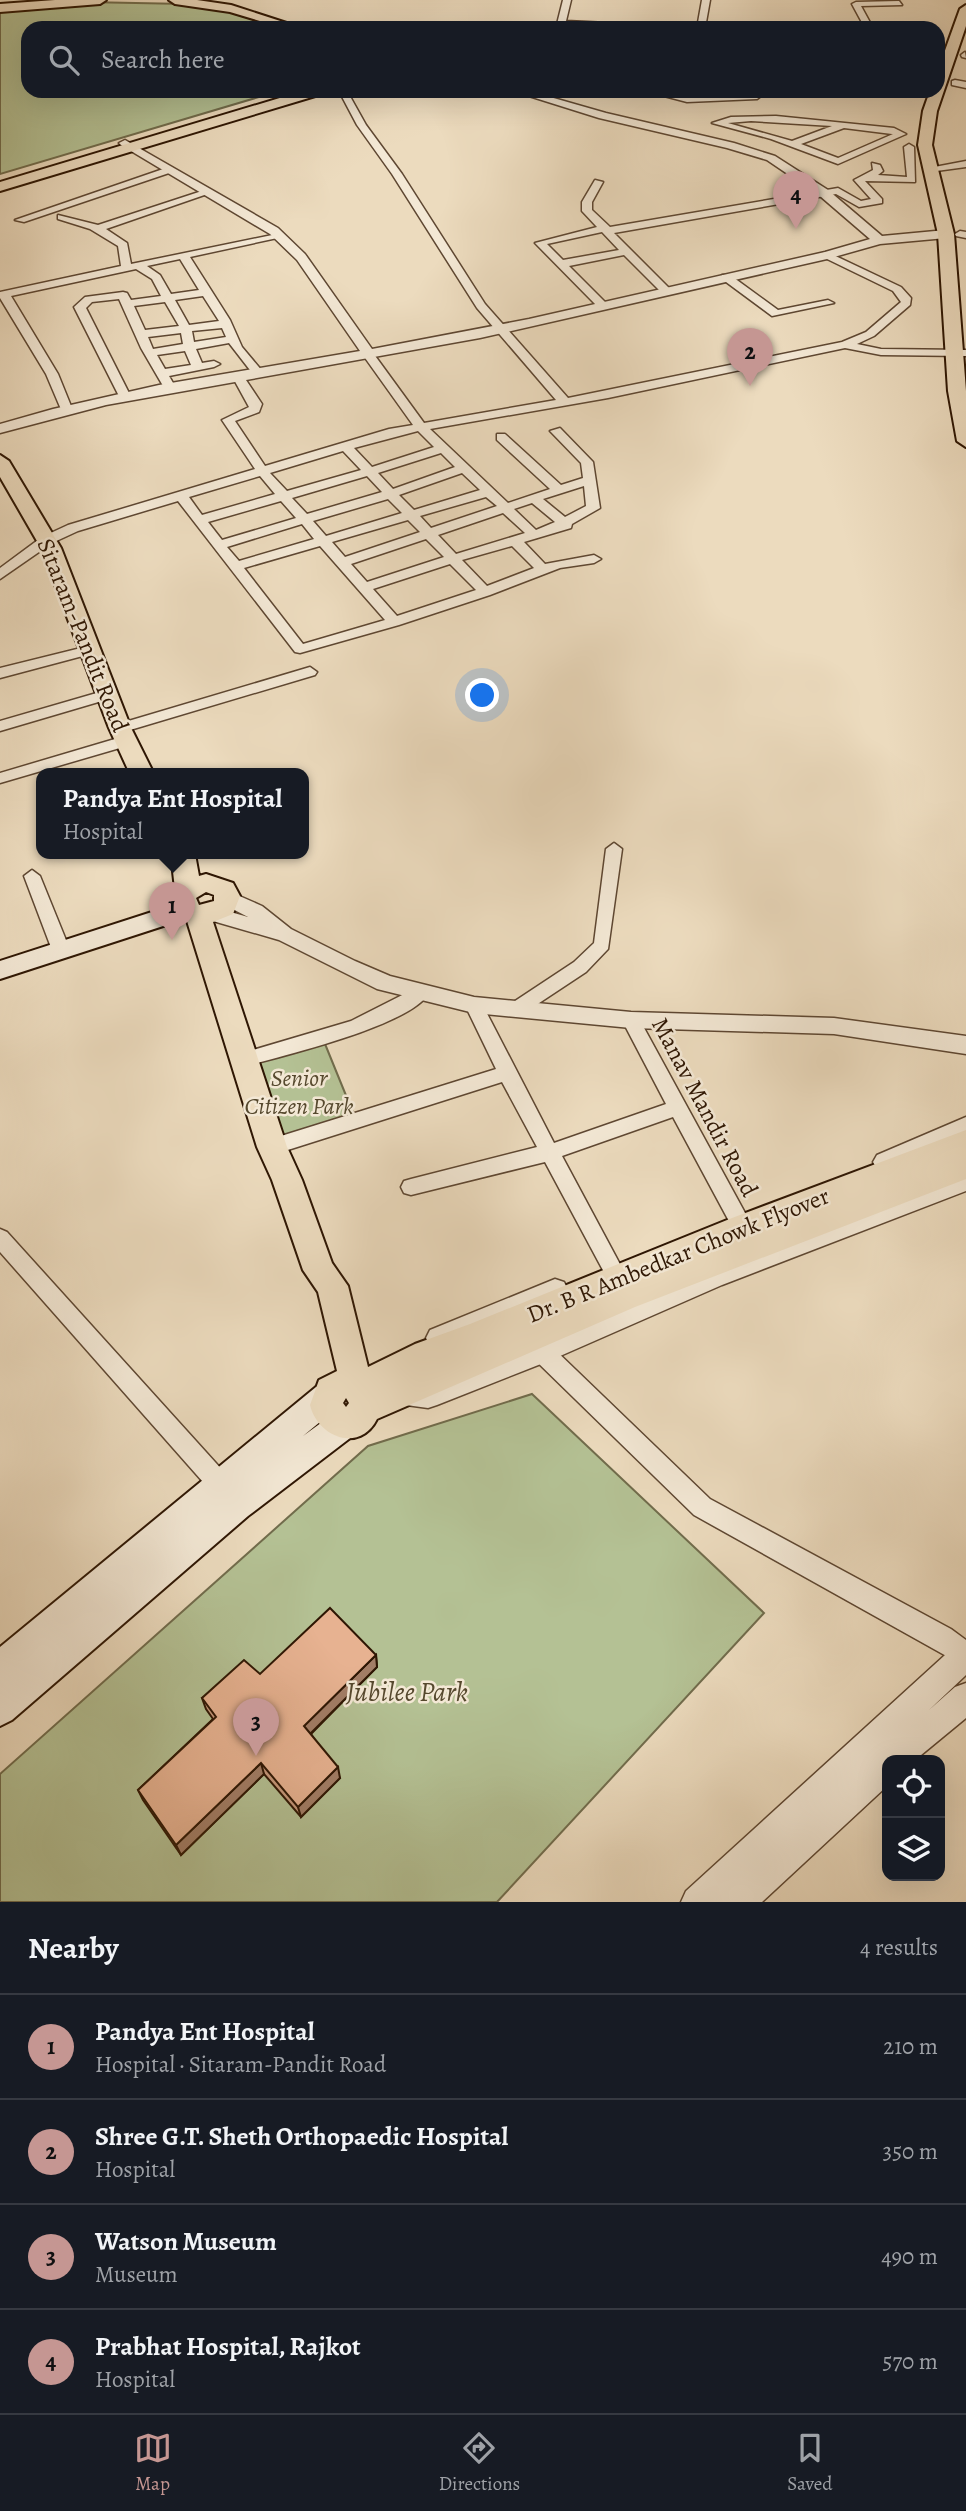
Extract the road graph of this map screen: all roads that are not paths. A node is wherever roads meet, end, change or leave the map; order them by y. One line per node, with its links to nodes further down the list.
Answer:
1 (100, 0): 7 (main road)
2 (175, 0): 11 (main road)
3 (212, 0): 12 (main road)
4 (567, 0): 13 (street)
5 (706, 0): 14 (street)
6 (53, 1): 7 (main road); 9 (main road)
7 (78, 1)
8 (899, 3): 15 (street)
9 (0, 6)
10 (966, 9): 16 (main road)
11 (271, 21)
12 (290, 21)
13 (562, 21)
14 (702, 21)
15 (865, 21)
16 (963, 30): 18 (main road)
17 (966, 54): 19 (main road)
18 (945, 74)
19 (961, 84): 35 (main road)
20 (273, 98): 30 (main road)
21 (293, 98): 30 (main road)
22 (347, 98): 68 (street)
23 (542, 98): 32 (street)
24 (682, 98): 25 (street)
25 (710, 98)
26 (935, 98): 35 (main road)
27 (841, 125): 28 (street); 29 (street); 29 (street)
28 (774, 137): 29 (street); 32 (street)
29 (792, 144)
30 (129, 145): 36 (street); 38 (main road); 40 (main road)
31 (909, 147): 37 (street)
32 (752, 151): 42 (street)
33 (966, 164): 35 (street)
34 (875, 165): 37 (street)
35 (937, 168): 48 (main road)
36 (169, 170): 41 (street); 44 (street)
37 (866, 177): 42 (street)
38 (0, 180)
39 (598, 182): 46 (street)
40 (0, 187)
41 (208, 192): 45 (street); 47 (street)
42 (824, 193): 46 (street); 49 (street)
43 (62, 217): 45 (street)
44 (20, 220)
45 (100, 228): 54 (street)
46 (606, 230): 50 (street); 53 (street)
47 (278, 234): 51 (street); 75 (street)
48 (957, 235): 49 (street); 62 (main road); 74 (main road)
49 (879, 240): 52 (street)
50 (628, 251): 53 (street); 57 (street)
51 (183, 255): 54 (street); 58 (street)
52 (827, 255): 56 (street); 71 (street)
53 (561, 264): 65 (street)
54 (132, 266): 55 (street); 61 (street)
55 (83, 275): 59 (street); 60 (street)
56 (726, 277): 57 (street); 63 (street)
57 (666, 291): 65 (street)
58 (205, 292): 61 (street); 66 (street)
59 (2, 295): 84 (street)
60 (101, 297): 64 (street); 82 (street)
61 (166, 298): 64 (street); 67 (street)
62 (966, 301)
63 (828, 303)
64 (128, 304): 69 (street)
65 (602, 306): 68 (street)
66 (226, 324): 67 (street); 70 (street)
67 (186, 329): 69 (street); 72 (street)
68 (499, 329): 75 (street); 83 (street)
69 (141, 334): 73 (street)
70 (233, 340): 72 (street); 78 (street)
71 (845, 345): 74 (street); 83 (street)
72 (189, 347): 73 (street); 77 (street)
73 (150, 353): 79 (street)
74 (960, 353): 89 (main road)
75 (369, 355): 78 (street); 85 (street)
76 (214, 363): 77 (street)
77 (198, 367): 79 (street)
78 (257, 372): 80 (street)
79 (163, 373): 81 (street)
80 (238, 376): 81 (street); 94 (street)
81 (170, 388): 82 (street)
82 (125, 397): 84 (street)
83 (565, 402): 85 (street)
84 (67, 411): 86 (street)
85 (421, 427): 90 (street); 91 (street)
86 (0, 429)
87 (556, 431): 96 (street)
88 (502, 437): 98 (street)
89 (966, 441)
90 (345, 446): 94 (street); 95 (street)
91 (443, 447): 93 (street); 95 (street)
92 (0, 461): 97 (main road, Sitaram-Pandit Road)
93 (464, 468): 99 (street); 100 (street)
94 (262, 471): 101 (street); 102 (street)
95 (369, 472): 100 (street); 102 (street)
96 (589, 480): 98 (street); 108 (street)
97 (6, 482): 111 (main road, Sitaram-Pandit Road)
98 (559, 490): 103 (street)
99 (488, 492): 104 (street); 105 (street)
100 (390, 494): 105 (street); 106 (street)
101 (180, 495): 107 (street); 111 (street)
102 (285, 497): 106 (street); 107 (street)
103 (536, 499): 104 (street); 108 (street)
104 (507, 509): 109 (street); 110 (street)
105 (409, 513): 109 (street); 112 (street)
106 (304, 518): 112 (street); 114 (street)
107 (199, 520): 114 (street)
108 (566, 524): 110 (street)
109 (429, 535): 115 (street); 117 (street)
110 (535, 536): 113 (street)
111 (47, 540): 120 (street); 124 (main road, Sitaram-Pandit Road)
112 (324, 541): 117 (street); 118 (street)
113 (516, 542): 115 (street); 119 (street)
114 (218, 545): 118 (street)
115 (452, 559): 121 (street); 122 (street)
116 (594, 559): 119 (street)
117 (343, 562): 121 (street)
118 (234, 567): 123 (street)
119 (542, 569): 122 (street)
120 (0, 575)
121 (365, 587): 123 (street)
122 (485, 592): 123 (street)
123 (394, 622)
124 (89, 650): 126 (street); 127 (main road, Sitaram-Pandit Road)
125 (310, 672): 129 (street)
126 (0, 673)
127 (107, 695): 128 (street); 129 (main road, Sitaram-Pandit Road)
128 (0, 726)
129 (123, 735): 130 (main road, Sitaram-Pandit Road); 131 (street)
130 (139, 768)
131 (0, 778)
132 (614, 849): 140 (street)
133 (185, 859): 135 (main road)
134 (32, 876): 136 (street)
135 (203, 902): 136 (main road); 138 (street); 143 (main road)
136 (61, 950): 137 (main road)
137 (0, 970)
138 (420, 993): 139 (street); 143 (street)
139 (474, 1006): 140 (street); 144 (street)
140 (515, 1010): 141 (street)
141 (631, 1020): 142 (street); 145 (street, Manav Mandir Road)
142 (966, 1045)
143 (243, 1060): 148 (main road)
144 (507, 1073): 148 (street); 149 (street)
145 (676, 1108): 149 (street); 153 (street, Manav Mandir Road)
146 (966, 1126): 153 (street)
147 (966, 1142): 158 (main road, Dr. B R Ambedkar Chowk Flyover)
148 (272, 1147): 156 (main road)
149 (551, 1152): 152 (street); 155 (street)
150 (966, 1166): 158 (main road, Dr. B R Ambedkar Chowk Flyover)
151 (966, 1181): 157 (street)
152 (411, 1187)
153 (737, 1217): 155 (street)
154 (0, 1238): 161 (street)
155 (612, 1268): 159 (street)
156 (319, 1270): 160 (main road)
157 (542, 1352): 159 (street); 162 (street)
158 (433, 1365): 159 (main road, Dr. B R Ambedkar Chowk Flyover)
159 (397, 1382): 160 (main road)
160 (349, 1398): 161 (main road)
161 (228, 1494): 163 (main road); 165 (main road)
162 (966, 1655): 168 (street)
163 (0, 1669)
164 (966, 1698): 166 (street)
165 (0, 1708)
166 (898, 1755)
167 (882, 1770): 169 (street)
168 (697, 1902)
169 (738, 1902)

